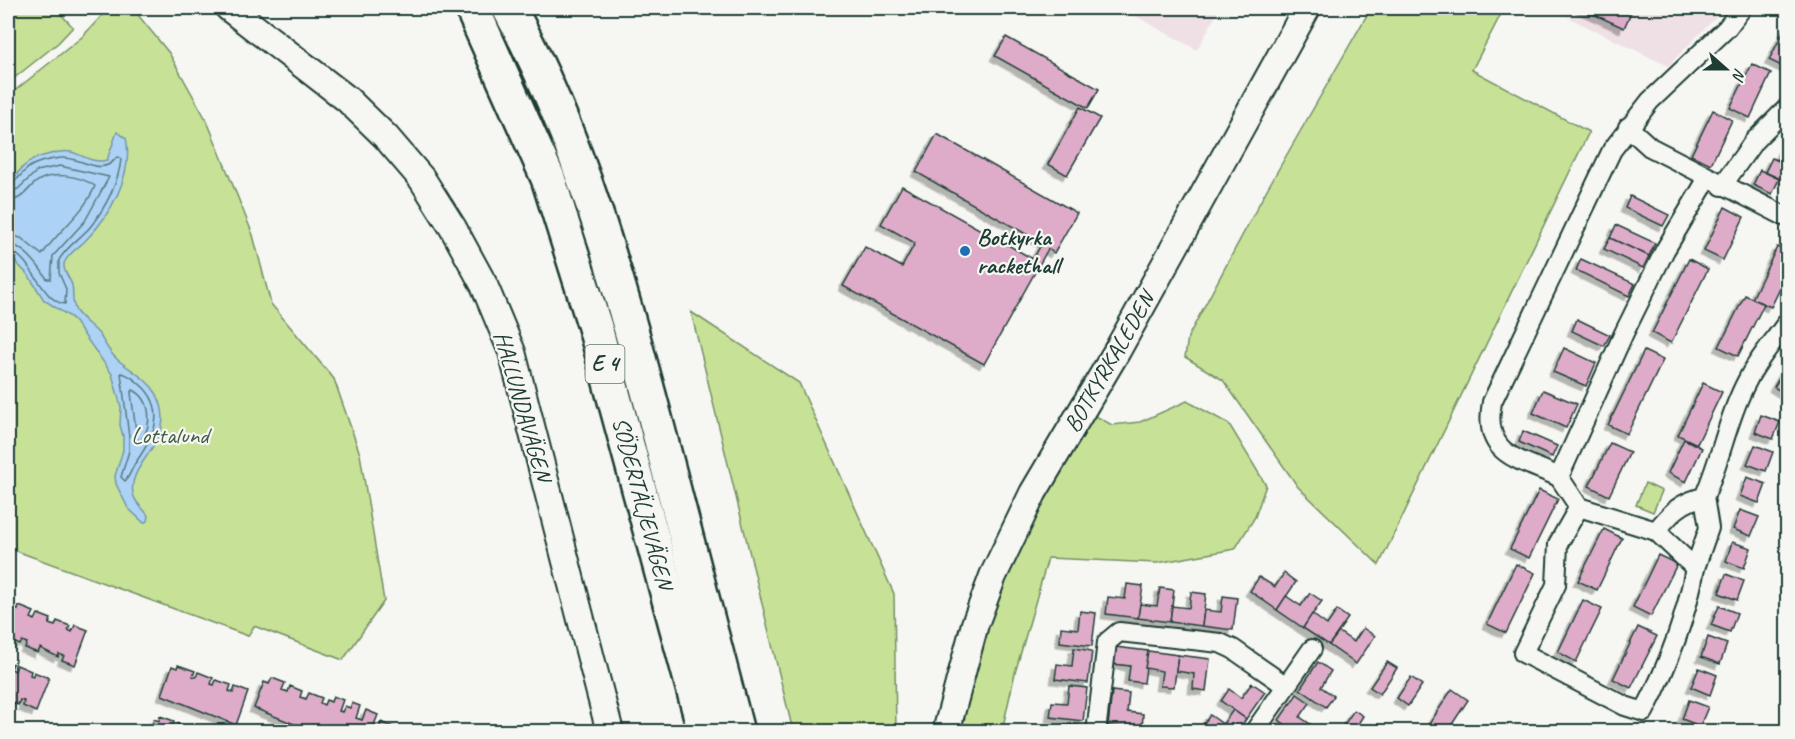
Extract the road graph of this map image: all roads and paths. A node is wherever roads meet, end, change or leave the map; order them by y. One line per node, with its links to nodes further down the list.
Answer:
1 (213, 8): 7 (main road, HALLUNDAVÄGEN)
2 (229, 8): 7 (main road, HALLUNDAVÄGEN)
3 (472, 8): 21 (highway, SÖDERTÄLJEVÄGEN / E 4)
4 (509, 8): 22 (highway, SÖDERTÄLJEVÄGEN / E 4)
5 (1307, 8): 23 (main road, BOTKYRKALEDEN)
6 (1742, 8): 9 (street)
7 (280, 47): 20 (main road, HALLUNDAVÄGEN)
8 (1788, 106): 10 (street)
9 (1628, 127): 10 (street); 13 (street)
10 (1715, 182): 11 (street); 13 (street)
11 (1788, 218)
12 (1788, 321): 14 (street)
13 (1559, 477): 15 (street)
14 (1704, 497): 16 (street); 17 (street)
15 (1579, 507): 16 (street); 17 (street)
16 (1656, 531): 17 (street)
17 (1695, 568)
18 (1312, 649): 19 (street)
19 (1286, 686): 24 (street); 25 (street)
20 (610, 732)
21 (705, 732)
22 (737, 732)
23 (946, 732)
24 (1096, 732)
25 (1254, 732)

